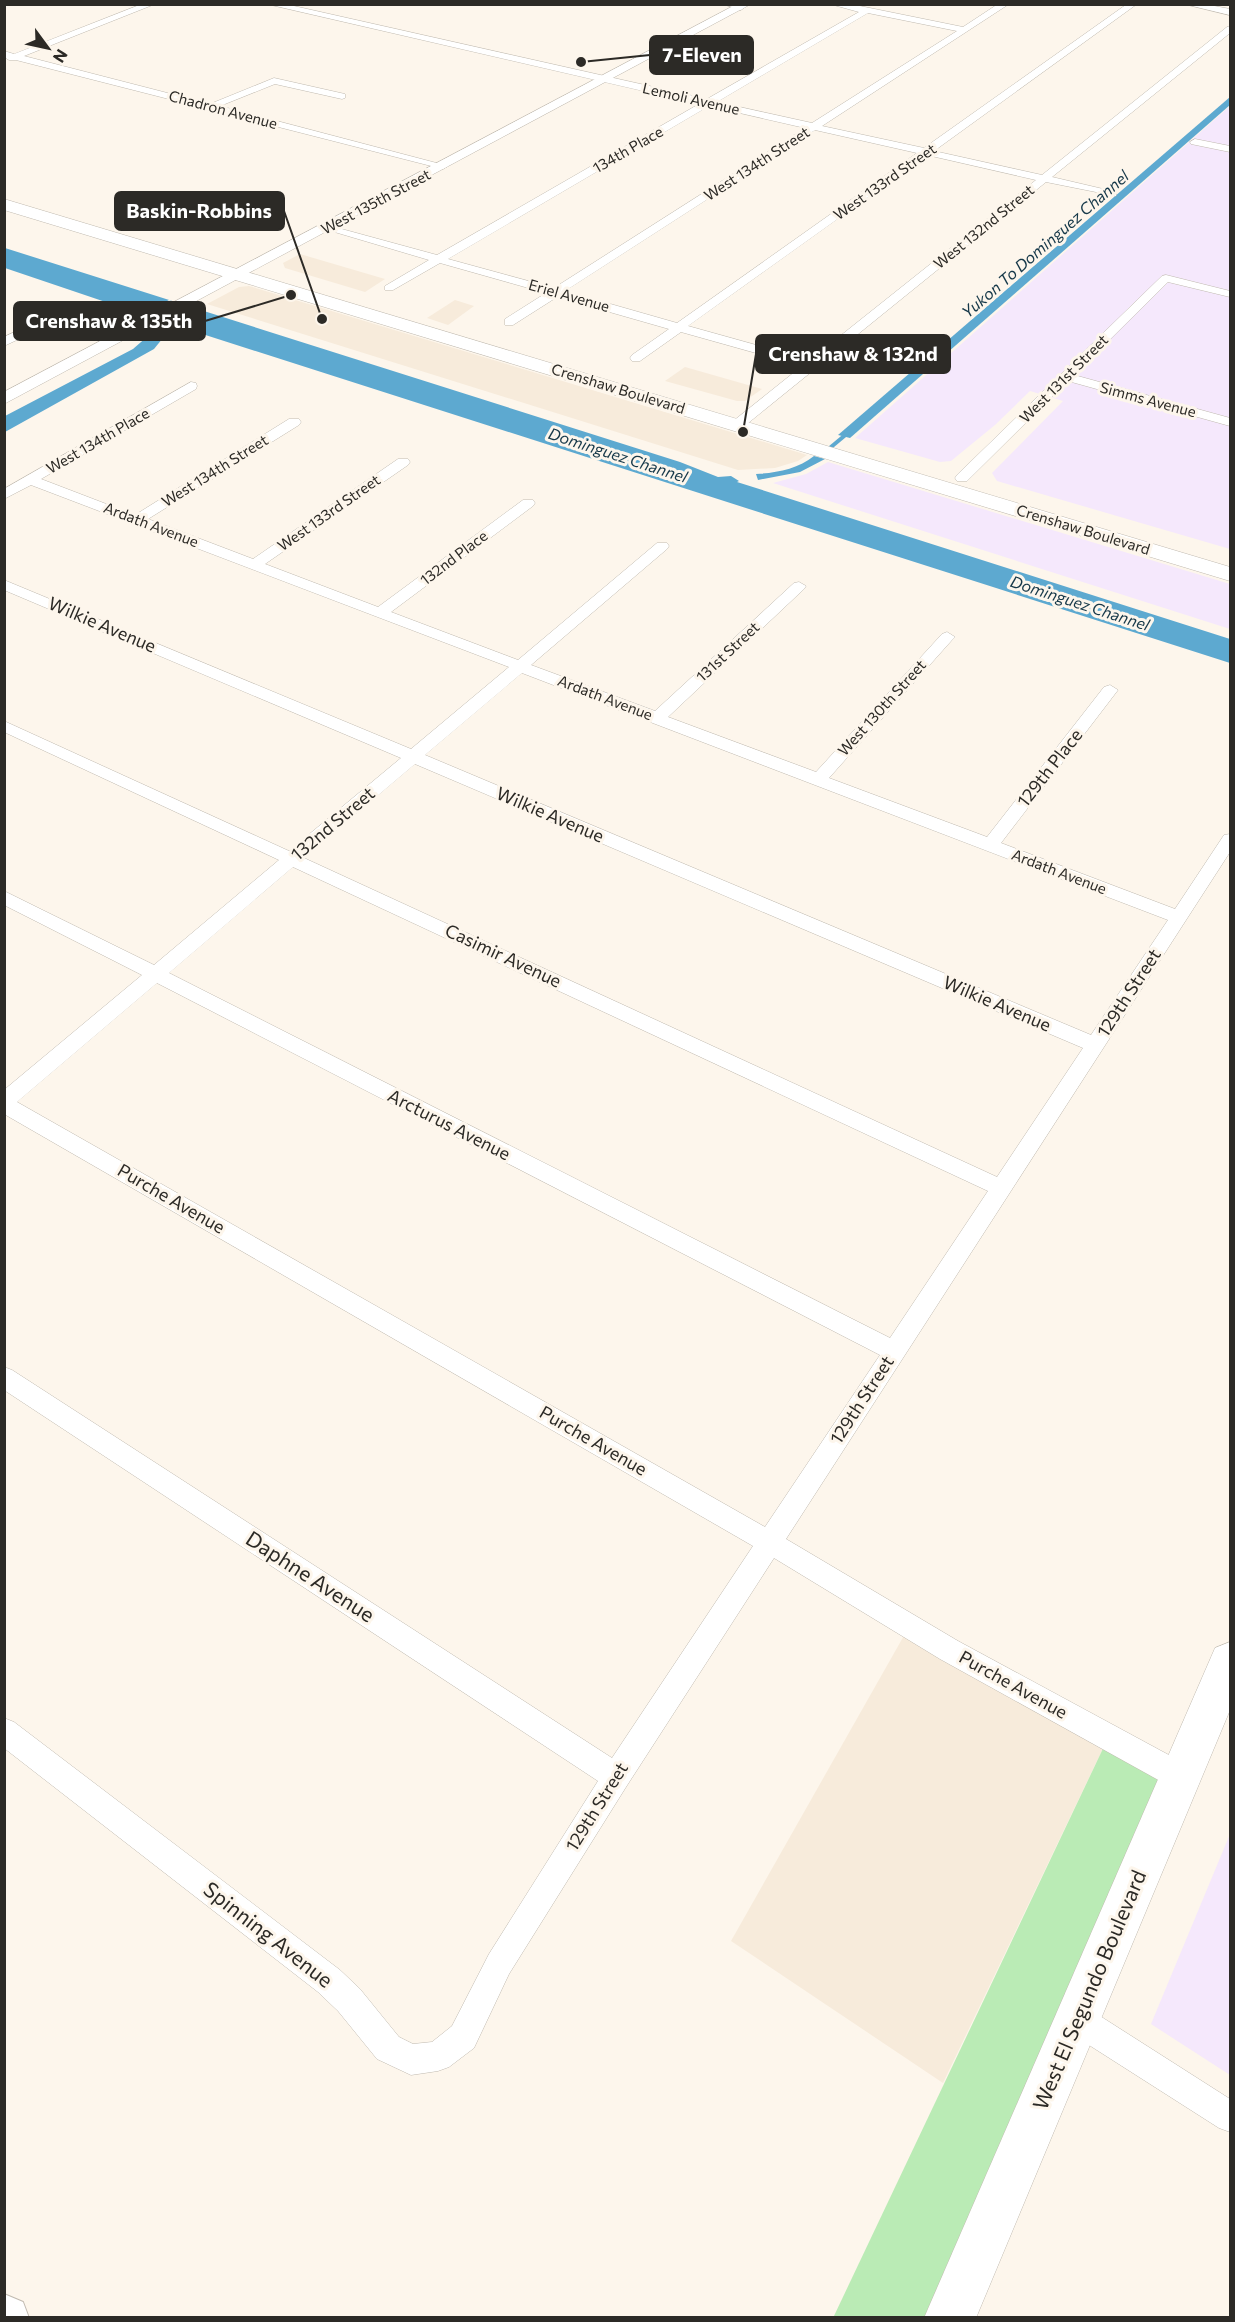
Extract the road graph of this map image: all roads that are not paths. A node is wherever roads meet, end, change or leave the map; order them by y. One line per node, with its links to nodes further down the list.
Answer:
1 (151, 4): 15 (street)
2 (271, 4): 17 (street, Lemoli Avenue)
3 (728, 4): 8 (street)
4 (834, 4): 10 (street)
5 (1005, 4): 13 (street, West 134th Street)
6 (1133, 4): 24 (street, West 133rd Street)
7 (1188, 4): 9 (street)
8 (743, 6): 17 (street, West 135th Street)
9 (1220, 7): 11 (street)
10 (866, 11): 13 (street); 19 (street, 134th Place)
11 (1230, 12)
12 (1230, 29): 26 (street, West 132nd Street)
13 (966, 30): 21 (street, West 134th Street)
14 (4, 54): 15 (street, Chadron Avenue)
15 (15, 56): 16 (street); 20 (street, Chadron Avenue)
16 (4, 61)
17 (606, 80): 19 (street, Lemoli Avenue); 25 (street, West 135th Street)
18 (342, 96): 20 (street)
19 (708, 103): 21 (street, Lemoli Avenue); 32 (street, 134th Place)
20 (210, 107): 25 (street, Chadron Avenue)
21 (815, 127): 24 (street, Lemoli Avenue); 35 (street, West 134th Street)
22 (1195, 142): 23 (street)
23 (1230, 149)
24 (926, 152): 26 (street, Lemoli Avenue); 38 (street, West 133rd Street)
25 (443, 166): 30 (street, West 135th Street)
26 (1046, 179): 28 (street, Lemoli Avenue); 42 (street, West 132nd Street)
27 (4, 192): 31 (main road, Crenshaw Boulevard)
28 (1112, 194)
29 (4, 204): 31 (main road, Crenshaw Boulevard)
30 (327, 228): 32 (street, Eriel Avenue); 33 (street, West 135th Street)
31 (122, 233): 33 (main road, Crenshaw Boulevard)
32 (439, 260): 34 (street, 134th Place); 35 (street, Eriel Avenue)
33 (247, 270): 45 (street, West 135th Street); 46 (main road, Crenshaw Boulevard)
34 (389, 288)
35 (557, 293): 37 (street, West 134th Street); 38 (street, Eriel Avenue)
36 (1230, 294): 43 (street, West 131st Street)
37 (509, 322)
38 (679, 328): 41 (street, West 133rd Street); 42 (street, Eriel Avenue)
39 (30, 329): 40 (street)
40 (4, 342)
41 (636, 358)
42 (812, 365): 46 (street, West 132nd Street)
43 (1066, 377): 48 (street, Simms Avenue); 51 (street, West 131st Street)
44 (191, 386): 50 (street, West 134th Place)
45 (4, 399)
46 (743, 420): 51 (main road, Crenshaw Boulevard)
47 (294, 422): 54 (street, West 134th Street)
48 (1230, 422)
49 (403, 462): 57 (street, West 133rd Street)
50 (31, 480): 52 (street, West 134th Place); 54 (street, Ardath Avenue)
51 (956, 484): 56 (main road, Crenshaw Boulevard); 58 (main road, Crenshaw Boulevard)
52 (4, 495)
53 (528, 503): 61 (street, 132nd Place)
54 (137, 520): 57 (street, Ardath Avenue)
55 (662, 546): 63 (street, 132nd Street)
56 (1230, 558)
57 (254, 565): 61 (street, Ardath Avenue)
58 (1230, 574)
59 (4, 584): 67 (street, Wilkie Avenue)
60 (798, 586): 65 (street, 131st Street)
61 (379, 613): 63 (street, Ardath Avenue)
62 (947, 637): 68 (street, West 130th Street)
63 (520, 666): 65 (street, Ardath Avenue); 67 (street, 132nd Street)
64 (1110, 690): 70 (street, 129th Place)
65 (657, 718): 68 (street, Ardath Avenue)
66 (4, 726): 71 (street, Casimir Avenue)
67 (413, 757): 71 (street, 132nd Street); 75 (street, Wilkie Avenue)
68 (818, 780): 70 (street, Ardath Avenue)
69 (1230, 839): 73 (street, 129th Street)
70 (990, 845): 73 (street, Ardath Avenue)
71 (293, 858): 74 (street, 132nd Street); 77 (street, Casimir Avenue)
72 (4, 897): 74 (street, Arcturus Avenue)
73 (1179, 917): 75 (street, 129th Street)
74 (155, 975): 76 (street, 132nd Street); 78 (street, Arcturus Avenue)
75 (1095, 1045): 77 (street, 129th Street)
76 (4, 1103): 80 (street, Purche Avenue)
77 (1001, 1188): 78 (street, 129th Street)
78 (894, 1351): 80 (street, 129th Street)
79 (4, 1377): 83 (street, Daphne Avenue)
80 (770, 1542): 83 (street, 129th Street); 84 (street, Purche Avenue)
81 (1230, 1662): 84 (main road, West El Segundo Boulevard)
82 (4, 1731): 85 (street, Spinning Avenue)
83 (616, 1777): 85 (street, 129th Street)
84 (1181, 1777): 86 (main road, West El Segundo Boulevard)
85 (499, 1964)
86 (1078, 2020): 87 (street); 88 (main road, West El Segundo Boulevard)
87 (1230, 2117)
88 (950, 2318)

